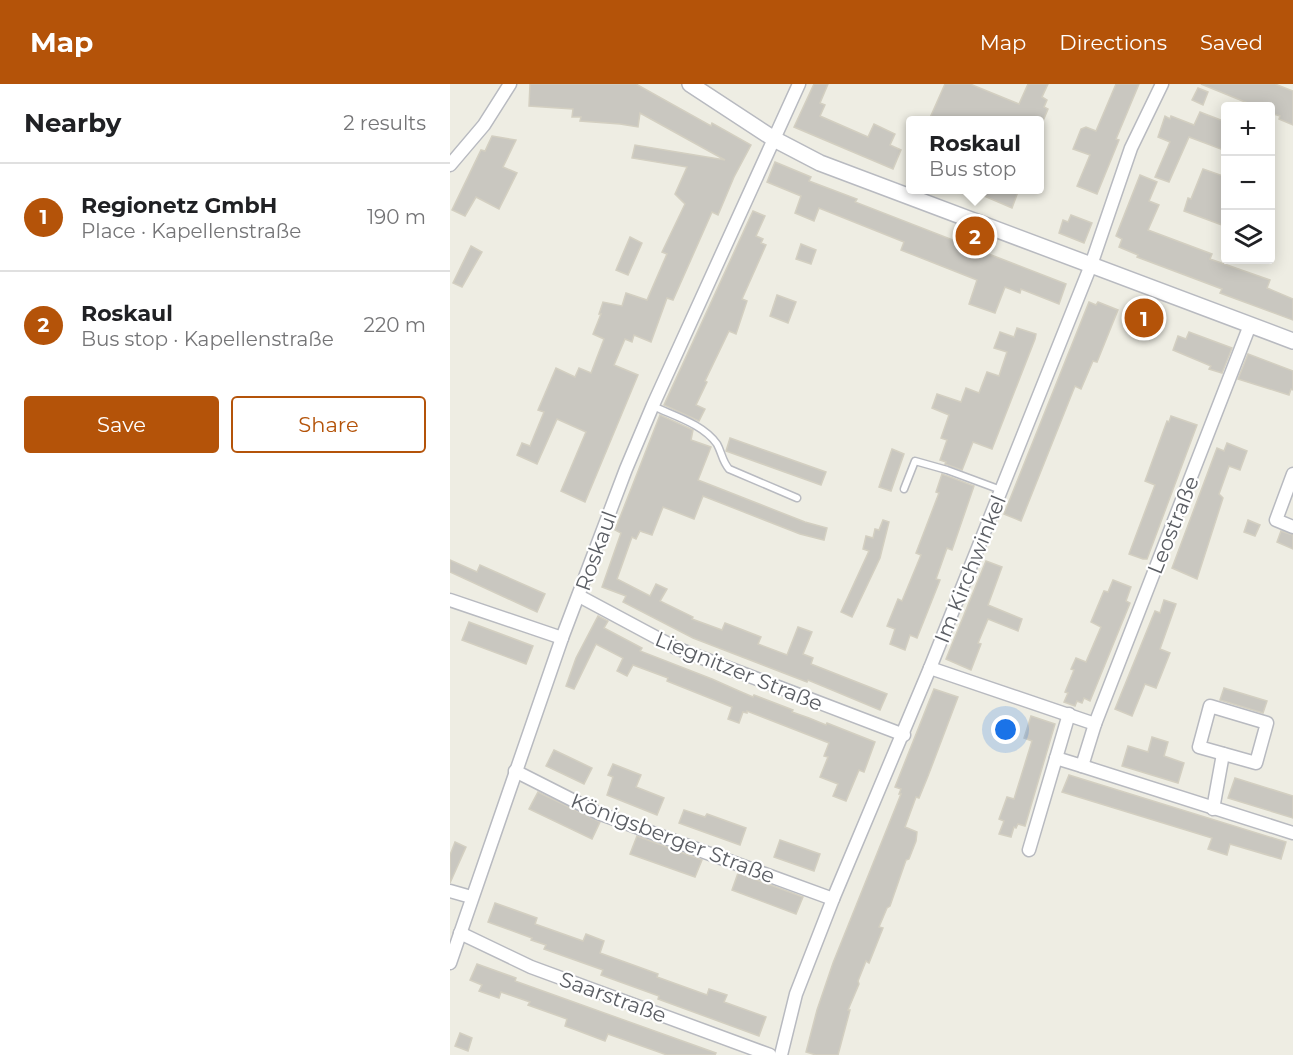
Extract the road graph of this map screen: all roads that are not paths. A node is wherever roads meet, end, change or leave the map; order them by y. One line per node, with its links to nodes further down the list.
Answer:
1 (510, 84): 6 (street)
2 (690, 84): 5 (street)
3 (799, 84): 5 (street, Roskaul)
4 (1162, 84): 7 (street, Im Kirchwinkel)
5 (774, 139): 7 (street); 10 (street, Roskaul)
6 (450, 165)
7 (1090, 265): 8 (street); 13 (street, Im Kirchwinkel)
8 (1250, 325): 9 (street); 21 (street, Leostraße)
9 (1293, 341)
10 (653, 405): 14 (lane); 16 (street, Roskaul)
11 (1293, 474): 15 (street)
12 (904, 489): 13 (lane)
13 (1001, 490): 19 (street, Im Kirchwinkel)
14 (797, 498)
15 (1293, 526)
16 (579, 596): 18 (street, Roskaul); 22 (street, Liegnitzer Straße)
17 (450, 600): 18 (street)
18 (562, 638): 26 (street, Roskaul)
19 (930, 668): 20 (street); 22 (street, Im Kirchwinkel)
20 (1069, 714): 21 (street); 24 (street)
21 (1095, 724): 25 (street, Leostraße)
22 (903, 735): 32 (street, Im Kirchwinkel)
23 (1223, 754): 23 (street); 27 (street)
24 (1056, 758): 25 (street); 29 (street)
25 (1082, 766): 27 (street)
26 (515, 771): 31 (street, Roskaul); 32 (street, Königsberger Straße)
27 (1214, 809): 28 (street)
28 (1293, 833)
29 (1029, 850)
30 (450, 891): 31 (street)
31 (471, 897): 33 (street, Roskaul)
32 (833, 900): 36 (street, Im Kirchwinkel)
33 (460, 933): 34 (street, Roskaul); 35 (street, Saarstraße)
34 (450, 963)
35 (770, 1055)
36 (781, 1055)

